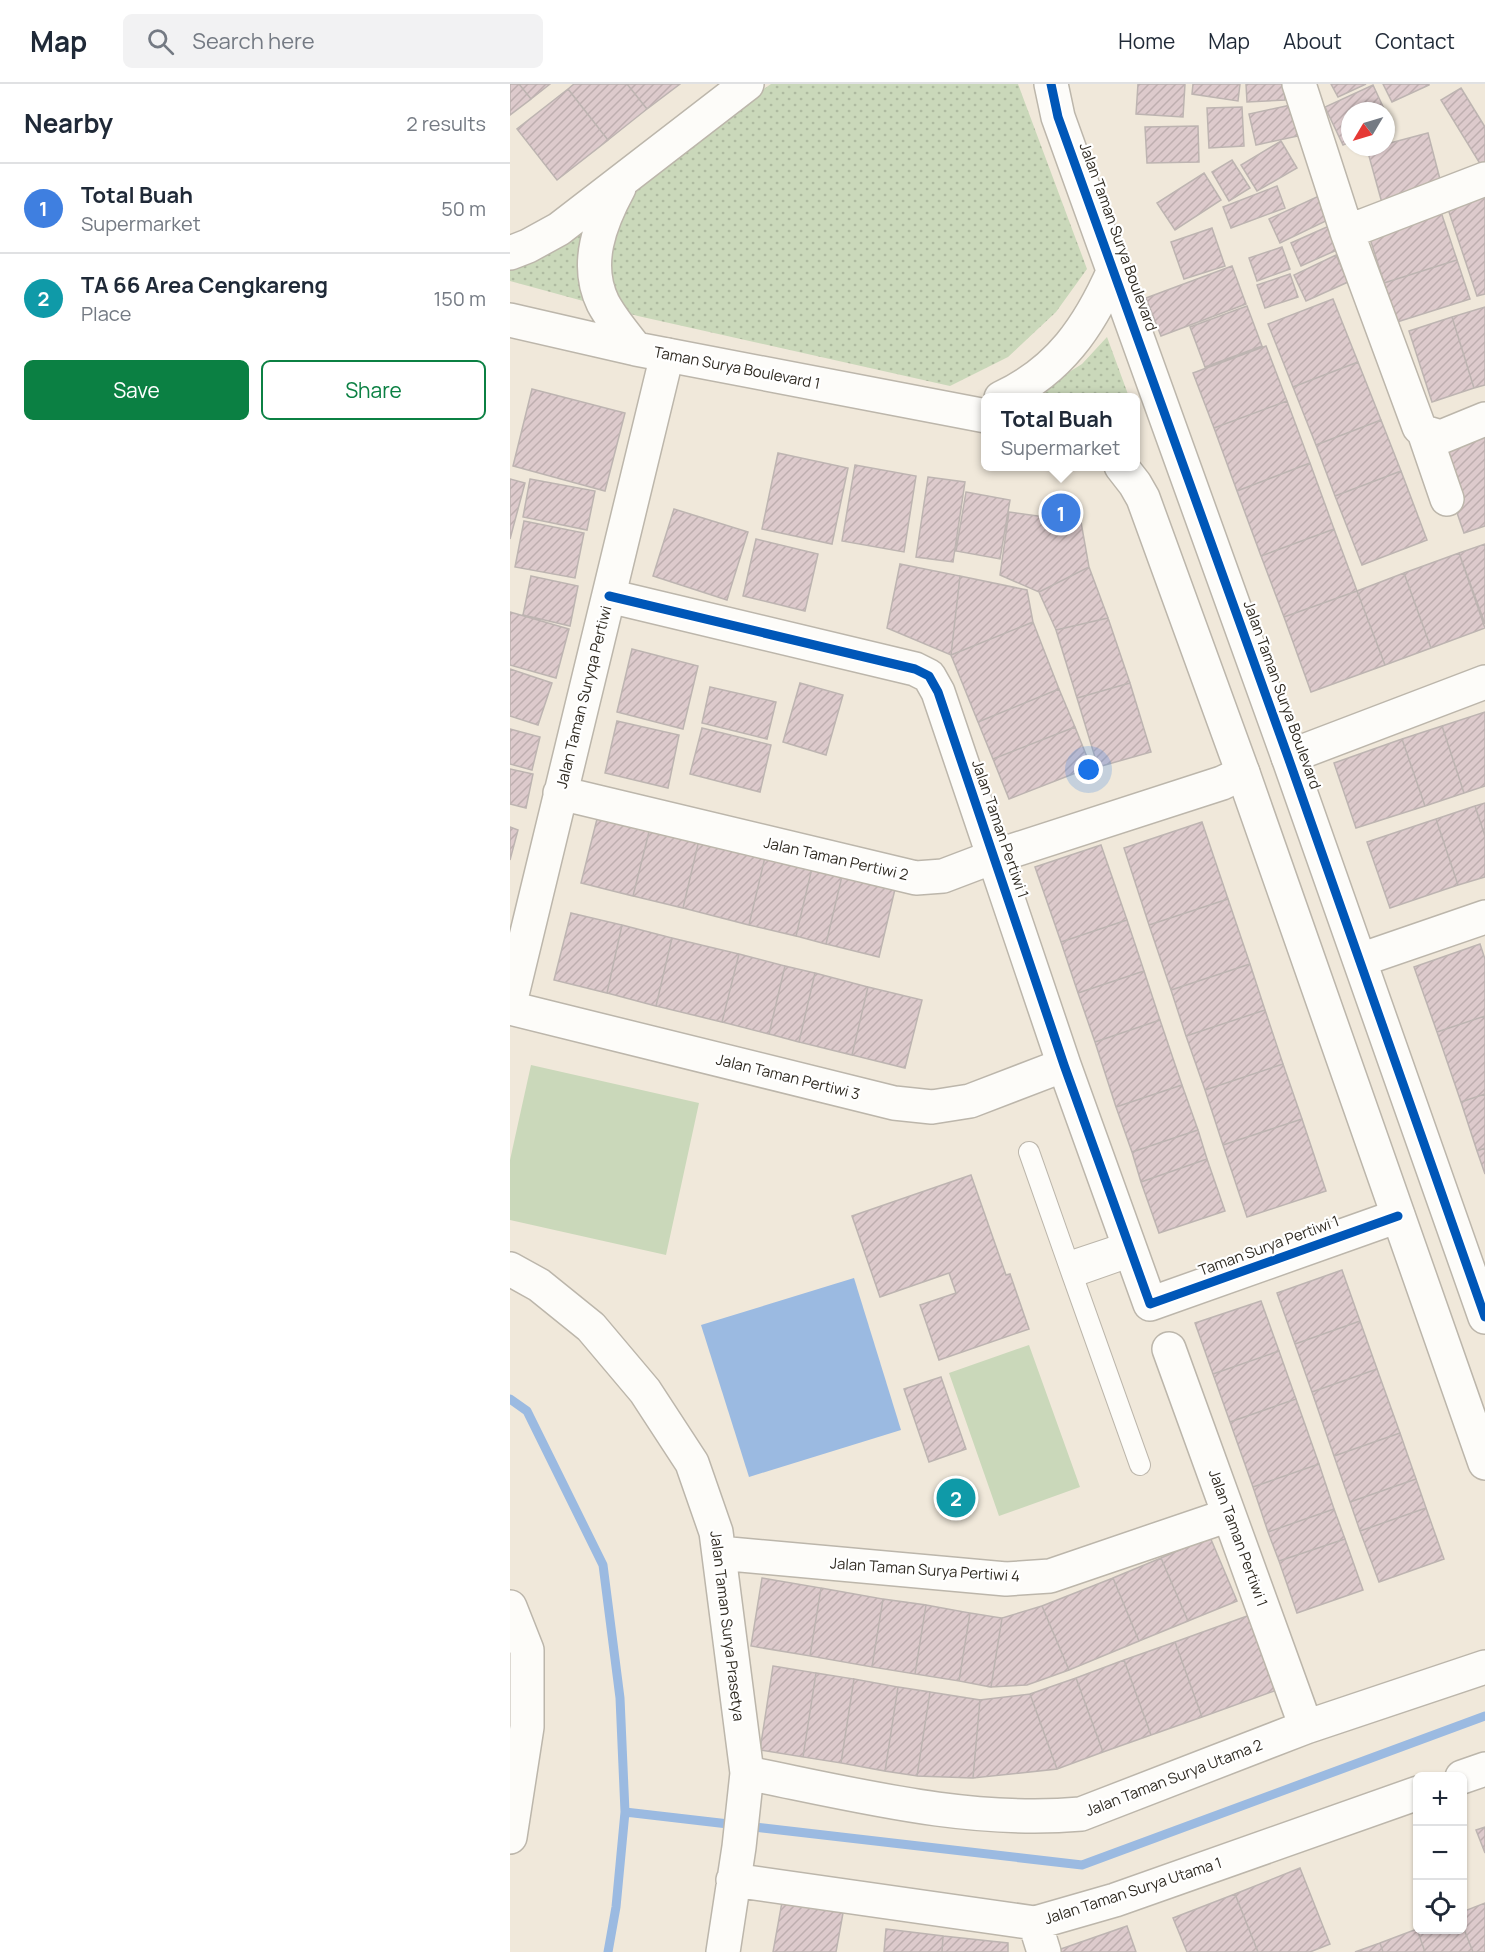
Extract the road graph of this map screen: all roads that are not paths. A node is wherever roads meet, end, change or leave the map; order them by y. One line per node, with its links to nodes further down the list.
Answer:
1 (747, 84): 5 (street)
2 (1050, 84): 8 (street, Jalan Taman Surya Boulevard)
3 (1299, 84): 6 (street)
4 (1485, 179): 6 (street)
5 (623, 181): 7 (street); 10 (street)
6 (1347, 232): 15 (street)
7 (510, 253)
8 (1114, 270): 12 (street); 20 (street, Jalan Taman Surya Boulevard)
9 (510, 320): 10 (street, Taman Surya Boulevard 1)
10 (636, 349): 11 (street, Taman Surya Boulevard 1)
11 (667, 355): 13 (street, Taman Surya Boulevard 1); 18 (street, Jalan Taman Suryqa Pertiwi)
12 (1012, 393)
13 (979, 410)
14 (1485, 419): 15 (street)
15 (1424, 432): 17 (street)
16 (1125, 471): 21 (street)
17 (1447, 499)
18 (609, 596): 22 (street, Jalan Taman Suryqa Pertiwi); 23 (street, Jalan Taman Pertiwi 1)
19 (1485, 682): 20 (street)
20 (1288, 757): 25 (street, Jalan Taman Surya Boulevard)
21 (1243, 773): 23 (street, Jalan Taman Pertiwi 2); 30 (street)
22 (560, 793): 23 (street, Jalan Taman Pertiwi 2); 26 (street, Jalan Taman Suryqa Pertiwi)
23 (993, 857): 28 (street, Jalan Taman Pertiwi 1)
24 (1485, 917): 25 (street)
25 (1360, 960): 35 (street, Jalan Taman Surya Boulevard)
26 (510, 1003)
27 (510, 1008): 28 (street, Jalan Taman Pertiwi 3)
28 (1064, 1065): 31 (street, Jalan Taman Pertiwi 1)
29 (1029, 1152): 33 (lane)
30 (1398, 1216): 34 (street, Taman Surya Pertiwi 1); 37 (street)
31 (1131, 1249): 33 (lane); 34 (street, Jalan Taman Pertiwi 1)
32 (510, 1269): 40 (street, Jalan Taman Surya Prasetya)
33 (1071, 1269): 38 (lane)
34 (1150, 1304)
35 (1485, 1317)
36 (1169, 1349): 39 (street, Jalan Taman Pertiwi 1)
37 (1485, 1462)
38 (1140, 1465)
39 (1230, 1515): 40 (street, Jalan Taman Surya Pertiwi 4); 45 (street, Jalan Taman Pertiwi 1)
40 (719, 1553): 48 (street, Jalan Taman Surya Prasetya)
41 (510, 1606): 43 (street)
42 (1485, 1667): 45 (street, Jalan Taman Surya Utama 2)
43 (519, 1688): 44 (street)
44 (519, 1726): 50 (street)
45 (1306, 1727): 48 (street, Jalan Taman Surya Utama 2)
46 (1485, 1769): 47 (street)
47 (1467, 1775)
48 (746, 1785): 51 (street, Jalan Taman Surya Prasetya)
49 (1413, 1795): 52 (street, Jalan Taman Surya Utama 1)
50 (510, 1837)
51 (733, 1880): 52 (street, Jalan Taman Surya Utama 1); 53 (street, Jalan Taman Surya Prasetya)
52 (1040, 1938)
53 (723, 1952)

